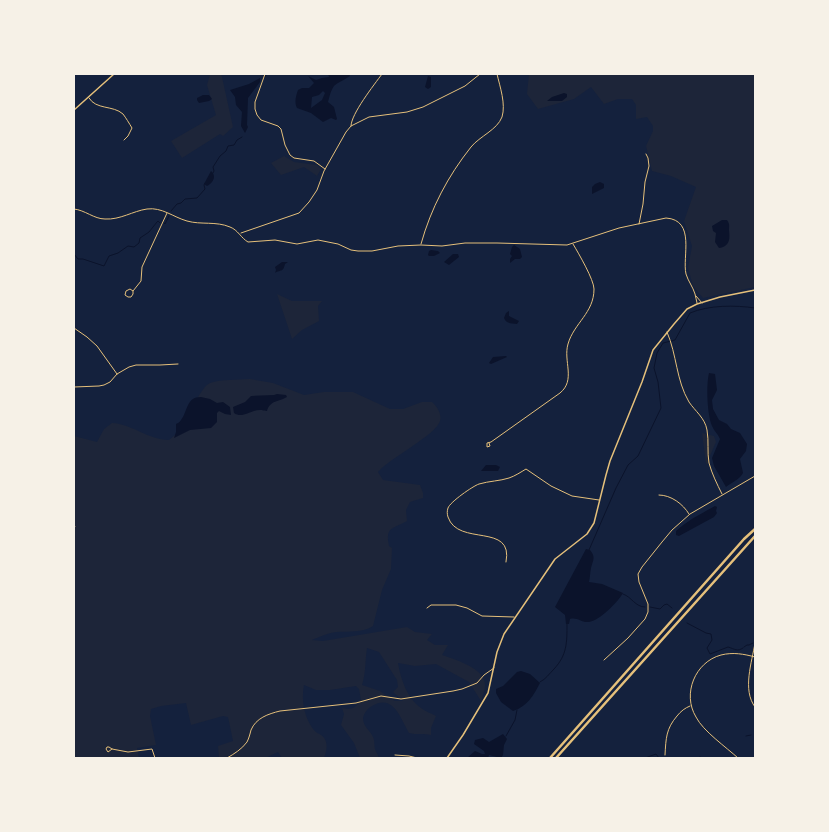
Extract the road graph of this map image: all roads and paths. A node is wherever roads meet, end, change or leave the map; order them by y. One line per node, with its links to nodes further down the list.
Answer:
1 (114, 74): 6 (street)
2 (265, 74): 11 (street)
3 (382, 74): 8 (street)
4 (480, 74): 8 (street)
5 (498, 74): 17 (street)
6 (88, 98): 7 (street); 9 (street)
7 (74, 110)
8 (351, 126): 11 (street)
9 (124, 140)
10 (646, 154): 14 (street)
11 (325, 169): 15 (street)
12 (74, 209): 13 (street)
13 (167, 212): 15 (street); 19 (street)
14 (638, 224): 16 (street); 20 (street)
15 (239, 233): 17 (street)
16 (573, 244): 17 (street); 28 (street)
17 (421, 245)
18 (755, 290): 21 (street)
19 (133, 291): 19 (street)
20 (696, 296): 21 (street); 22 (street)
21 (702, 303): 22 (street)
22 (697, 304): 24 (street)
23 (74, 328): 26 (street)
24 (667, 332): 31 (street); 32 (street)
25 (178, 364): 26 (street)
26 (117, 374): 27 (street)
27 (74, 387)
28 (489, 442)
29 (755, 476): 31 (street)
30 (658, 495): 33 (street)
31 (723, 495): 33 (street)
32 (600, 500): 36 (street); 38 (street)
33 (690, 514): 41 (street)
34 (755, 529): 52 (highway)
35 (755, 536): 53 (highway)
36 (506, 562)
37 (427, 608): 38 (street)
38 (514, 617): 42 (street)
39 (755, 643): 40 (street)
40 (754, 657): 43 (street); 44 (street)
41 (604, 660)
42 (494, 668): 49 (street); 51 (street)
43 (691, 706): 47 (street); 54 (street)
44 (755, 707)
45 (112, 749): 48 (street)
46 (395, 755): 50 (street)
47 (665, 755)
48 (155, 758)
49 (227, 758)
50 (417, 758)
51 (447, 758)
52 (550, 758)
53 (556, 758)
54 (738, 758)

